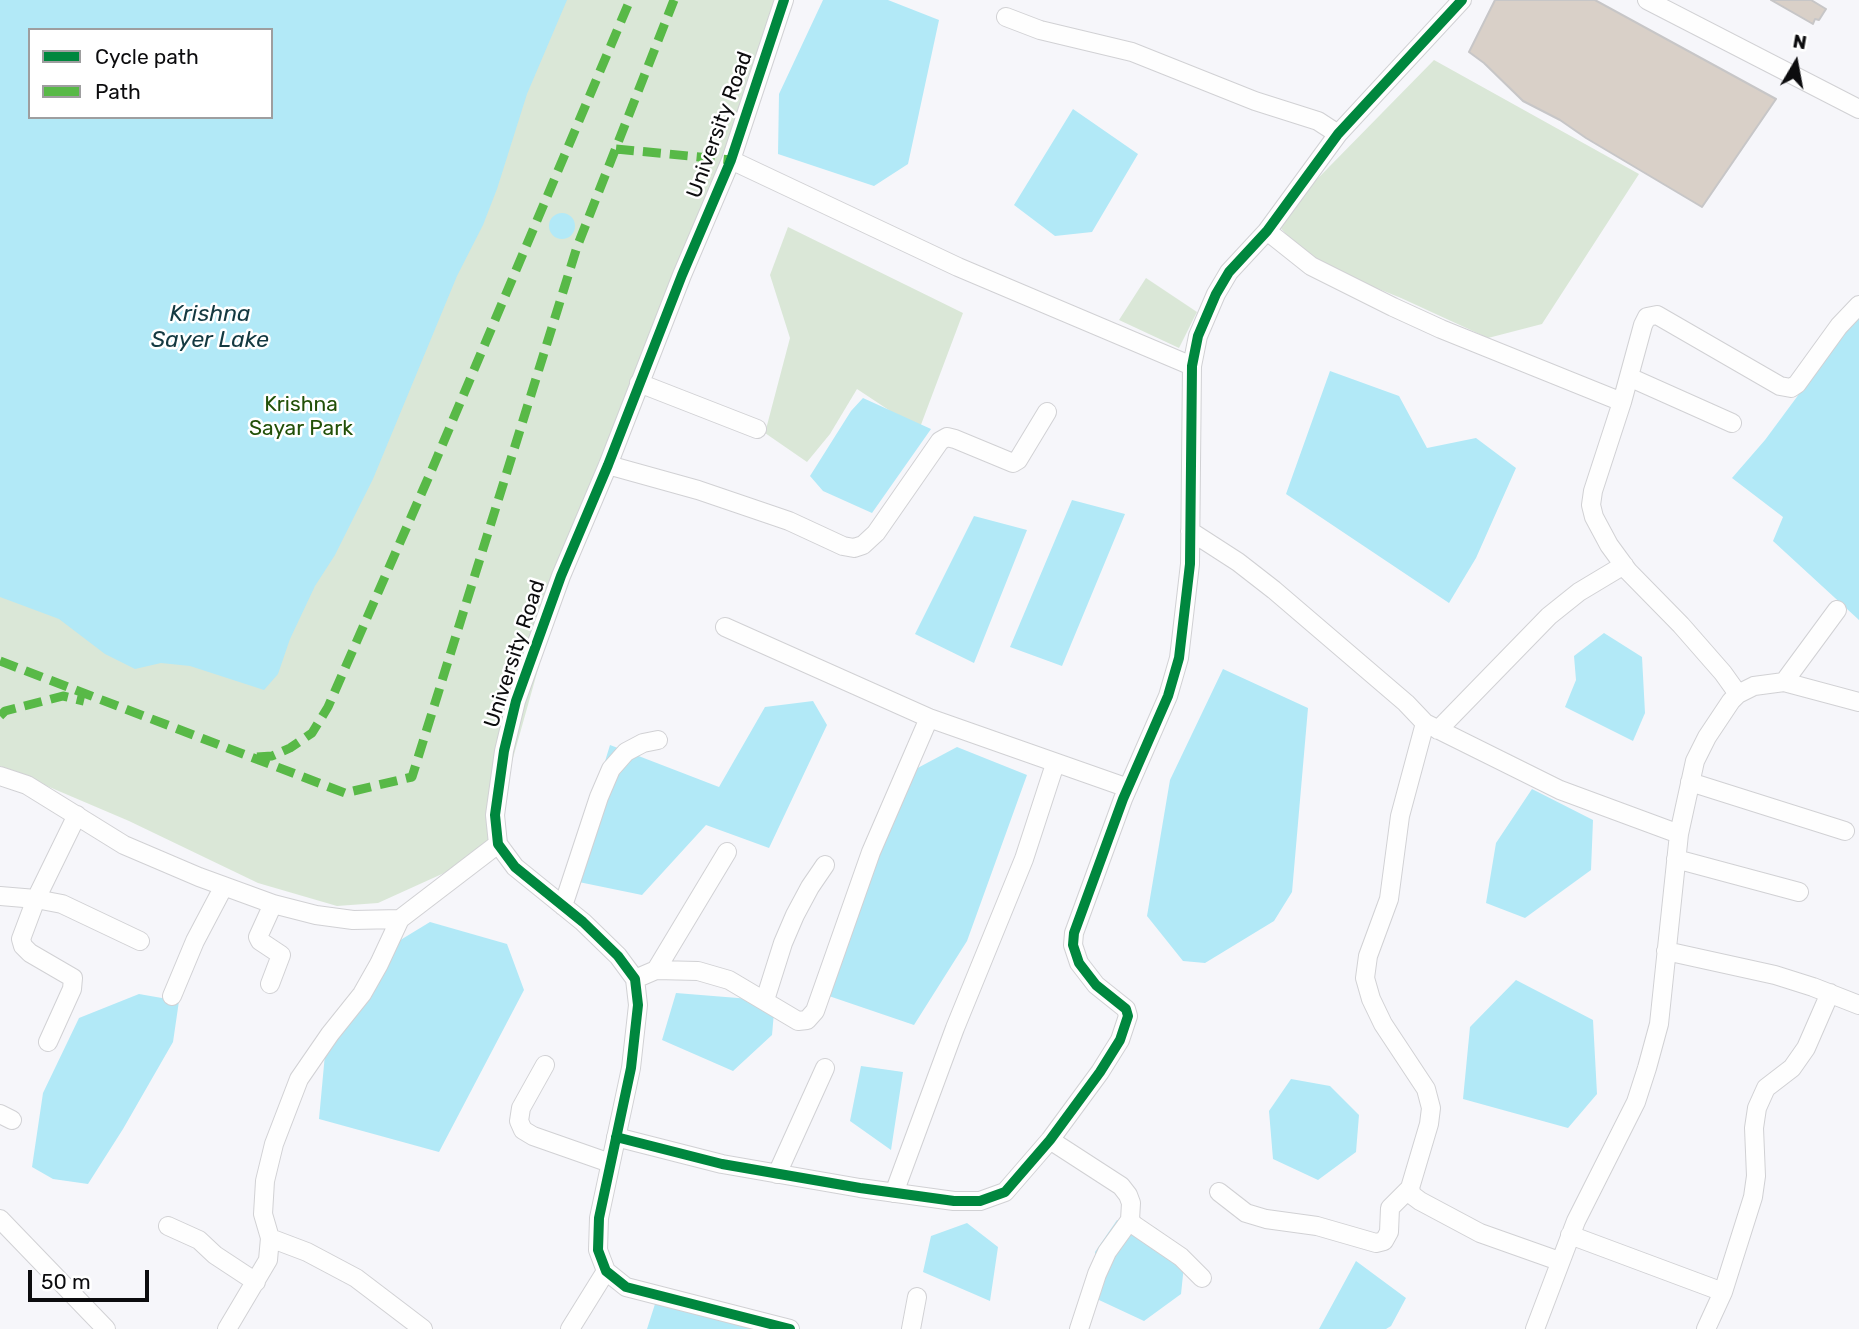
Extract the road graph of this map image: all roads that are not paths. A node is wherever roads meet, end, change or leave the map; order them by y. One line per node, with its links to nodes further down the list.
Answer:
1 (784, 0): 7 (street, University Road)
2 (1462, 0): 6 (street)
3 (1647, 0): 5 (street)
4 (1006, 17): 6 (street)
5 (1859, 109)
6 (1338, 134): 8 (street)
7 (731, 160): 10 (street); 12 (street, University Road)
8 (1267, 230): 10 (street); 13 (street)
9 (1859, 305): 11 (street)
10 (1192, 366): 18 (street)
11 (1629, 377): 13 (street); 15 (street)
12 (639, 383): 16 (street); 17 (street, University Road)
13 (1622, 402): 19 (street)
14 (1047, 412): 17 (street)
15 (1732, 423)
16 (757, 429)
17 (608, 465): 35 (street, University Road)
18 (1190, 531): 26 (street); 31 (street)
19 (1624, 565): 23 (street); 26 (street)
20 (1837, 610): 22 (street)
21 (725, 627): 25 (street)
22 (1784, 682): 23 (street); 24 (street)
23 (1738, 694): 30 (street)
24 (1859, 702)
25 (929, 719): 28 (street); 53 (street)
26 (1431, 726): 34 (street); 62 (street)
27 (657, 740): 44 (street)
28 (1055, 764): 31 (street); 64 (street)
29 (0, 776): 32 (street)
30 (1690, 782): 33 (street); 34 (street)
31 (1128, 788): 59 (street)
32 (77, 815): 39 (street); 42 (street)
33 (1845, 831)
34 (1679, 834): 37 (street)
35 (498, 844): 44 (street); 45 (street)
36 (727, 852): 48 (street)
37 (1676, 859): 40 (street); 47 (street)
38 (825, 865): 53 (street)
39 (224, 886): 43 (street); 52 (street)
40 (1799, 892)
41 (0, 896): 42 (street)
42 (36, 899): 46 (street); 55 (street)
43 (273, 904): 45 (street); 50 (street)
44 (563, 906): 49 (street)
45 (400, 919): 69 (street)
46 (140, 941)
47 (1666, 951): 51 (street); 68 (street)
48 (656, 970): 49 (street); 53 (street)
49 (635, 979): 58 (street)
50 (270, 984)
51 (1830, 993): 54 (street); 74 (street)
52 (172, 996)
53 (765, 1000)
54 (1859, 1005)
55 (48, 1042)
56 (545, 1065): 60 (street)
57 (825, 1068): 61 (street)
58 (616, 1137): 60 (street); 61 (street)
59 (1049, 1140): 64 (street); 66 (street)
60 (610, 1163): 71 (street)
61 (777, 1174): 64 (street)
62 (1410, 1188): 63 (street); 70 (street)
63 (1219, 1192)
64 (894, 1193)
65 (0, 1219): 76 (street)
66 (1130, 1220): 72 (street); 82 (street)
67 (168, 1226): 73 (street)
68 (1570, 1235): 70 (street); 74 (street)
69 (271, 1238): 73 (street); 78 (street)
70 (1559, 1261): 83 (street)
71 (606, 1271): 79 (street); 80 (street)
72 (1202, 1278)
73 (256, 1282): 77 (street)
74 (1723, 1292): 84 (street)
75 (917, 1297): 81 (street)
76 (106, 1329)
77 (227, 1329)
78 (423, 1329)
79 (570, 1329)
80 (790, 1329)
81 (911, 1329)
82 (1079, 1329)
83 (1535, 1329)
84 (1706, 1329)

